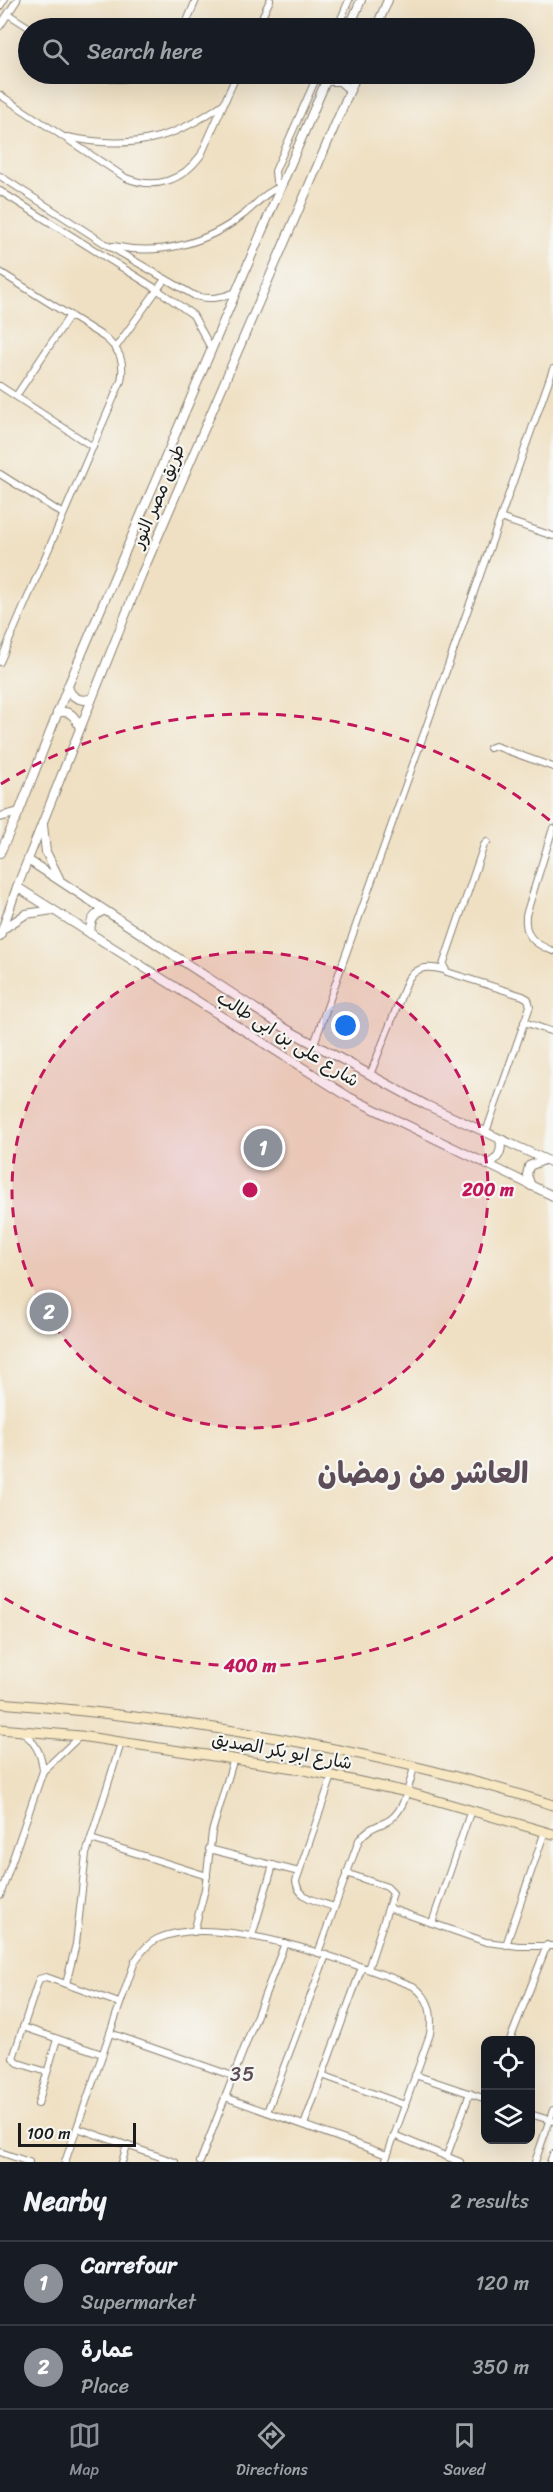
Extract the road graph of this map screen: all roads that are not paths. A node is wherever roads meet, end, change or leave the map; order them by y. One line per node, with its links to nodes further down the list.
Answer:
1 (4, 0): 8 (street)
2 (17, 0): 9 (street)
3 (196, 0): 10 (street)
4 (270, 0): 11 (street)
5 (350, 0): 12 (street)
6 (361, 0): 13 (street)
7 (388, 0): 14 (street)
8 (0, 6)
9 (8, 14): 15 (street); 16 (street)
10 (188, 18)
11 (262, 18)
12 (342, 18)
13 (353, 18)
14 (380, 18)
15 (18, 20)
16 (0, 26)
17 (233, 84): 24 (street)
18 (314, 84): 27 (street)
19 (324, 84): 27 (street, طريق مصر النور)
20 (343, 84): 22 (street)
21 (353, 84): 22 (street, طريق مصر النور)
22 (350, 90): 49 (street, طريق مصر النور)
23 (0, 95): 25 (street)
24 (224, 103): 25 (street); 25 (street)
25 (63, 136)
26 (0, 176): 29 (street)
27 (280, 187): 31 (street); 35 (street, طريق مصر النور)
28 (0, 191): 30 (street)
29 (48, 207): 30 (street); 31 (street)
30 (43, 217): 34 (street)
31 (107, 245): 33 (street)
32 (0, 272): 36 (street)
33 (165, 279): 34 (street); 35 (street)
34 (158, 290): 37 (street); 38 (street)
35 (236, 292): 38 (street, طريق مصر النور)
36 (70, 315): 37 (street); 41 (street)
37 (117, 347): 42 (street)
38 (212, 350): 48 (street, طريق مصر النور)
39 (553, 369): 45 (street)
40 (0, 386): 41 (street)
41 (16, 396): 42 (street)
42 (93, 447): 44 (street)
43 (0, 474): 44 (street)
44 (63, 514): 47 (street)
45 (500, 518): 46 (street); 72 (street)
46 (553, 536)
47 (0, 660)
48 (68, 686): 49 (street); 50 (street, طريق مصر النور)
49 (92, 698): 51 (street, طريق مصر النور)
50 (57, 712): 51 (street); 54 (street, طريق مصر النور)
51 (80, 728): 56 (street, طريق مصر النور)
52 (489, 748): 53 (street)
53 (553, 767)
54 (19, 812): 55 (street); 59 (street, طريق مصر النور)
55 (0, 817)
56 (43, 820): 61 (street, طريق مصر النور); 62 (street)
57 (553, 828): 68 (street)
58 (487, 842): 69 (street)
59 (2, 843): 60 (street, طريق مصر النور)
60 (0, 853)
61 (28, 860): 62 (street, شارع على بن ابى طالب); 63 (street, طريق مصر النور)
62 (61, 881): 65 (street, شارع على بن ابى طالب)
63 (17, 887): 64 (street, شارع على بن ابى طالب); 66 (street, طريق مصر النور)
64 (53, 910): 66 (street); 67 (street, شارع على بن ابى طالب)
65 (103, 911): 67 (street); 72 (street, شارع على بن ابى طالب)
66 (1, 933)
67 (92, 934): 77 (street, شارع على بن ابى طالب)
68 (553, 951)
69 (444, 969): 70 (street); 73 (street)
70 (524, 1022): 71 (street); 74 (street)
71 (553, 1032)
72 (314, 1044): 73 (street, شارع على بن ابى طالب)
73 (370, 1075): 74 (street, شارع على بن ابى طالب)
74 (486, 1132): 75 (street, شارع على بن ابى طالب)
75 (500, 1139): 76 (street, شارع على بن ابى طالب); 77 (street)
76 (549, 1162): 78 (street)
77 (487, 1165): 78 (street, شارع على بن ابى طالب)
78 (531, 1186): 79 (street, شارع على بن ابى طالب)
79 (553, 1196)
80 (0, 1703): 86 (main road, شارع ابو بكر الصديق)
81 (0, 1729): 82 (main road, شارع ابو بكر الصديق)
82 (19, 1731): 83 (main road, شارع ابو بكر الصديق); 87 (street)
83 (80, 1737): 84 (main road, شارع ابو بكر الصديق); 87 (street)
84 (121, 1743): 85 (main road, شارع ابو بكر الصديق); 93 (street)
85 (234, 1758): 88 (main road, شارع ابو بكر الصديق); 94 (street)
86 (414, 1767): 89 (street); 90 (main road, شارع ابو بكر الصديق)
87 (43, 1771): 99 (street)
88 (332, 1776): 89 (main road, شارع ابو بكر الصديق); 96 (street)
89 (407, 1792): 91 (main road, شارع ابو بكر الصديق); 97 (street)
90 (553, 1805)
91 (471, 1810): 92 (main road, شارع ابو بكر الصديق); 102 (street)
92 (549, 1832): 106 (street)
93 (91, 1839): 98 (street); 111 (street)
94 (209, 1849): 95 (street); 98 (street)
95 (273, 1865): 96 (street); 104 (street)
96 (299, 1872): 100 (street)
97 (346, 1873): 100 (street); 101 (street)
98 (207, 1876): 103 (street)
99 (0, 1896)
100 (334, 1907): 108 (street)
101 (389, 1908): 102 (street); 110 (street)
102 (432, 1923): 106 (street)
103 (194, 1932): 104 (street); 112 (street)
104 (252, 1936): 105 (street)
105 (285, 1943): 108 (street); 121 (street)
106 (506, 1945): 107 (street)
107 (550, 1946): 115 (street)
108 (318, 1953): 109 (street)
109 (326, 1955): 110 (street); 128 (street)
110 (365, 1968): 119 (street); 120 (street)
111 (66, 1984): 112 (street); 113 (street)
112 (119, 2003): 114 (street)
113 (23, 2027): 116 (street); 118 (street)
114 (110, 2033): 117 (street); 121 (street)
115 (512, 2036)
116 (57, 2039): 117 (street); 118 (street)
117 (102, 2054): 132 (street)
118 (47, 2072): 125 (street)
119 (322, 2075): 126 (street); 131 (street)
120 (415, 2075): 122 (street); 126 (street)
121 (233, 2076): 123 (street)
122 (470, 2093): 124 (street); 137 (street)
123 (225, 2097): 128 (street); 143 (street)
124 (481, 2097)
125 (38, 2104)
126 (405, 2105): 133 (street)
127 (553, 2110): 130 (street)
128 (267, 2112): 131 (street)
129 (535, 2115): 130 (street)
130 (551, 2121): 145 (street)
131 (304, 2125): 138 (street)
132 (77, 2128): 134 (street); 140 (street)
133 (394, 2135): 137 (street); 138 (street)
134 (127, 2145): 141 (street); 142 (street)
135 (0, 2152): 139 (street)
136 (553, 2154): 146 (street)
137 (447, 2155): 144 (street)
138 (386, 2158)
139 (29, 2162)
140 (65, 2162)
141 (122, 2162)
142 (176, 2162)
143 (200, 2162)
144 (460, 2162)
145 (535, 2162)
146 (550, 2162)

